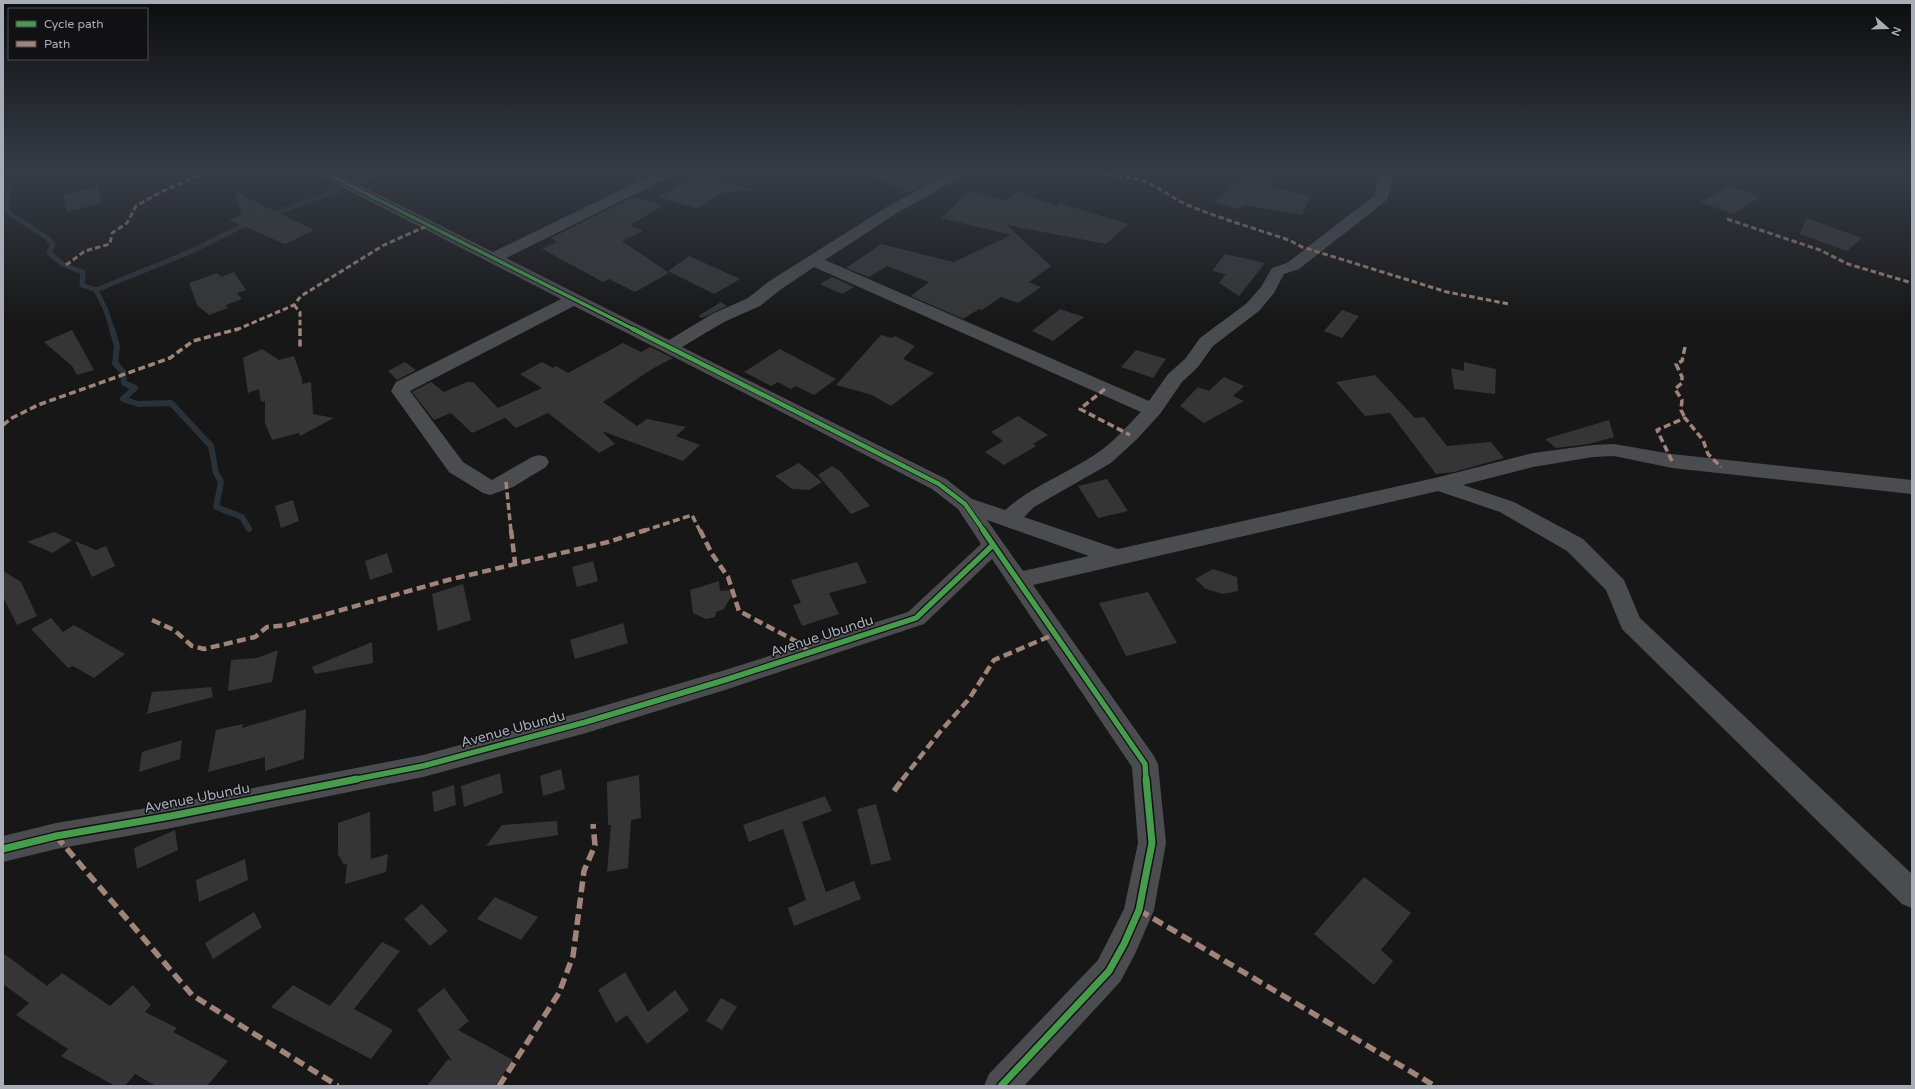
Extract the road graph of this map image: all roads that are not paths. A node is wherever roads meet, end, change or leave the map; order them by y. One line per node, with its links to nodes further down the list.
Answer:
1 (416, 219): 5 (street)
2 (573, 219): 5 (street)
3 (878, 219): 6 (street)
4 (1354, 219): 9 (street)
5 (493, 258): 7 (street)
6 (813, 261): 8 (street); 9 (street)
7 (575, 299): 8 (street); 10 (street)
8 (669, 347): 13 (street)
9 (1153, 410): 14 (street)
10 (539, 462)
11 (1439, 484): 12 (street); 16 (street); 19 (street)
12 (1912, 487)
13 (965, 504): 14 (street); 15 (street)
14 (1008, 519): 16 (street)
15 (993, 545): 17 (street); 18 (street, Avenue Ubundu)
16 (1119, 558): 17 (street)
17 (1019, 580): 20 (street)
18 (3, 849)
19 (1912, 894)
20 (1001, 1086)

